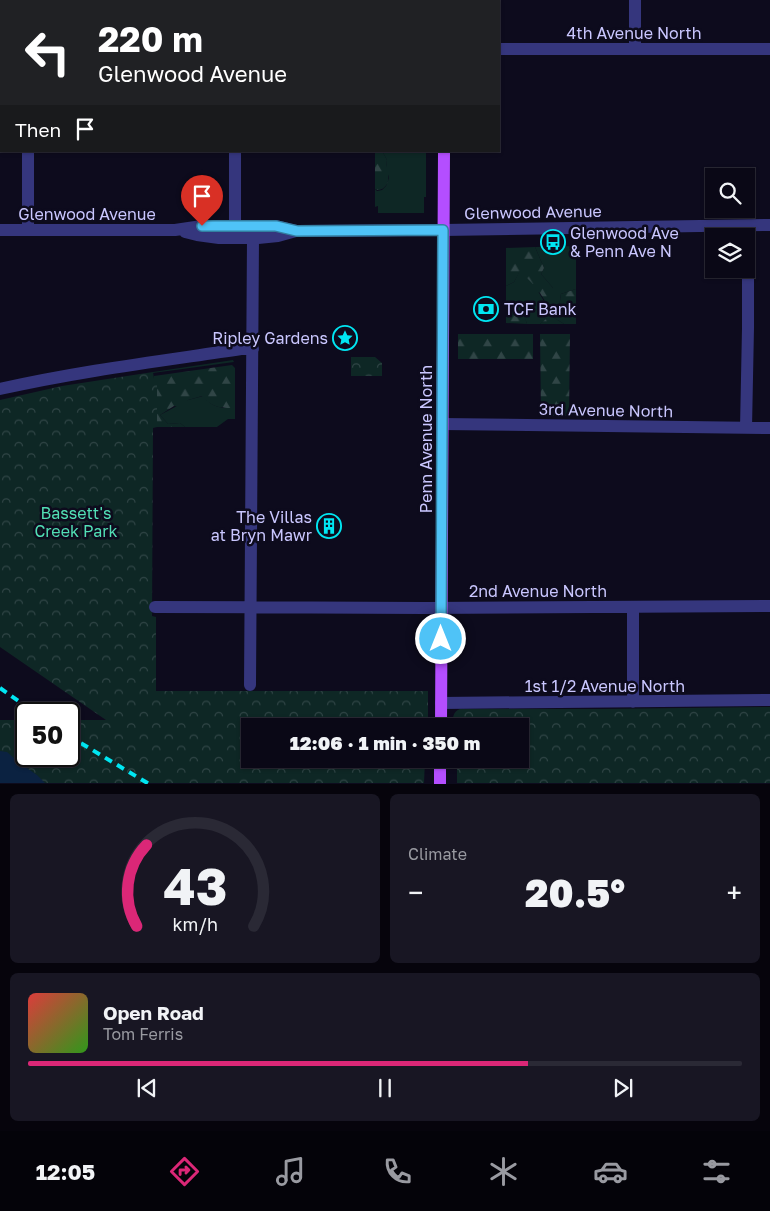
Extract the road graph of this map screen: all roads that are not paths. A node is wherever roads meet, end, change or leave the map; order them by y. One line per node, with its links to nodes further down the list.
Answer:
1 (635, 0): 3 (street)
2 (500, 49): 3 (street, 4th Avenue North)
3 (635, 49): 4 (street, 4th Avenue North)
4 (770, 49)
5 (28, 152): 12 (street)
6 (235, 152): 9 (street)
7 (444, 152): 14 (main road, Penn Avenue North)
8 (770, 225): 10 (street, Glenwood Avenue)
9 (235, 226): 13 (street, Glenwood Avenue); 15 (street, Glenwood Avenue)
10 (748, 226): 14 (street, Glenwood Avenue); 20 (street)
11 (0, 230): 12 (street, Glenwood Avenue)
12 (28, 230): 13 (street, Glenwood Avenue)
13 (175, 230): 16 (street, Glenwood Avenue)
14 (443, 230): 15 (street, Glenwood Avenue); 19 (main road, Penn Avenue North)
15 (297, 231): 16 (street, Glenwood Avenue)
16 (253, 238): 17 (street)
17 (253, 349): 18 (street); 25 (street)
18 (0, 389)
19 (442, 424): 20 (street, 3rd Avenue North); 26 (main road, Penn Avenue North)
20 (746, 428): 21 (street, 3rd Avenue North)
21 (770, 428)
22 (770, 606): 24 (street, 2nd Avenue North)
23 (155, 607): 25 (street, 2nd Avenue North)
24 (633, 607): 26 (street, 2nd Avenue North); 29 (street)
25 (251, 608): 26 (street, 2nd Avenue North); 27 (street)
26 (441, 608): 30 (main road, Penn Avenue North)
27 (250, 685)
28 (770, 700): 29 (street, 1st 1/2 Avenue North)
29 (633, 702): 30 (street, 1st 1/2 Avenue North)
30 (441, 703): 31 (main road, Penn Avenue North)
31 (441, 718)
32 (440, 768): 33 (main road)
33 (440, 784)

